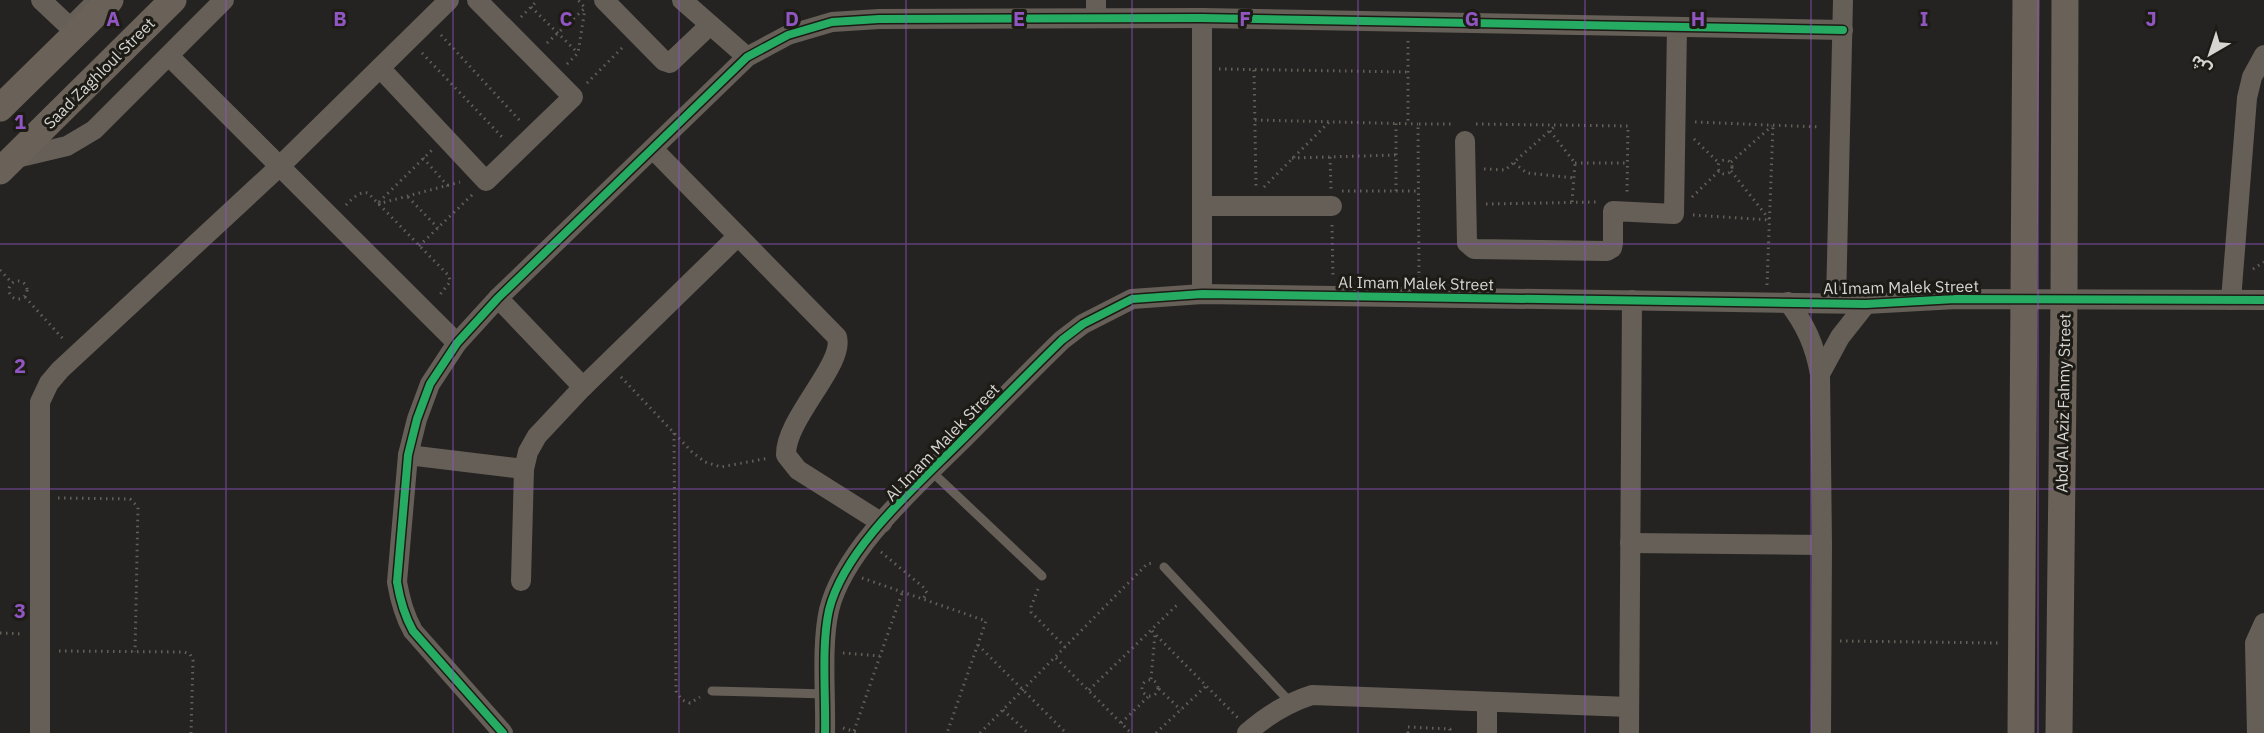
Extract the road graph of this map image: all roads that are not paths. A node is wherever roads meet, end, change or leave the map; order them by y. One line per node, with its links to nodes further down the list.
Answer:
1 (41, 0): 17 (street)
2 (90, 0): 17 (lane)
3 (110, 0): 17 (street)
4 (173, 0): 26 (street, Saad Zaghloul Street)
5 (224, 0): 20 (street)
6 (449, 0): 22 (street)
7 (477, 0): 22 (street)
8 (604, 0): 15 (street)
9 (682, 0): 15 (street)
10 (1843, 0): 18 (street)
11 (2026, 0): 33 (street)
12 (2065, 0): 34 (street, Abd Al Aziz Fahmy Street)
13 (1096, 9): 14 (street); 21 (street)
14 (1202, 18): 16 (street); 29 (street)
15 (710, 25): 21 (street)
16 (1677, 27): 18 (street); 24 (street)
17 (71, 29): 23 (street)
18 (1843, 30): 39 (street)
19 (2264, 55): 36 (street)
20 (169, 56): 26 (street); 27 (street)
21 (747, 57): 25 (street)
22 (380, 68): 27 (street)
23 (3, 101)
24 (1469, 130)
25 (653, 149): 30 (street); 32 (street)
26 (6, 165)
27 (280, 166): 41 (street); 61 (street)
28 (1332, 198): 29 (street)
29 (1202, 206): 31 (street)
30 (738, 236): 43 (street); 47 (street)
31 (1202, 294): 35 (street, Al Imam Malek Street); 46 (street, Al Imam Malek Street)
32 (498, 298): 41 (street); 43 (street)
33 (2024, 299): 34 (street, Al Imam Malek Street); 40 (street, Al Imam Malek Street); 66 (street)
34 (2064, 299): 36 (street, Al Imam Malek Street); 67 (street, Abd Al Aziz Fahmy Street)
35 (1632, 300): 38 (street, Al Imam Malek Street); 48 (street)
36 (2231, 300): 37 (street, Al Imam Malek Street)
37 (2264, 300)
38 (1788, 302): 39 (street, Al Imam Malek Street); 42 (street)
39 (1836, 303): 40 (street, Al Imam Malek Street)
40 (1866, 304): 42 (street)
41 (457, 344): 44 (street)
42 (1820, 374): 49 (street)
43 (583, 387): 45 (street)
44 (408, 455): 45 (street); 59 (street)
45 (524, 469): 52 (street)
46 (931, 471): 47 (street, Al Imam Malek Street); 51 (lane)
47 (882, 523): 55 (street, Al Imam Malek Street)
48 (1630, 543): 49 (street); 58 (street)
49 (1822, 545): 65 (street)
50 (1164, 567): 56 (lane)
51 (1042, 576)
52 (521, 581)
53 (2264, 623): 68 (street)
54 (712, 691): 55 (lane)
55 (826, 694): 62 (street, Al Imam Malek Street)
56 (1290, 702): 57 (street); 60 (street)
57 (1487, 702): 58 (street); 63 (street)
58 (1629, 706): 64 (street)
59 (501, 732)
60 (1249, 732)
61 (40, 733)
62 (825, 733)
63 (1487, 733)
64 (1629, 733)
65 (1821, 733)
66 (2021, 733)
67 (2058, 733)
68 (2258, 733)

